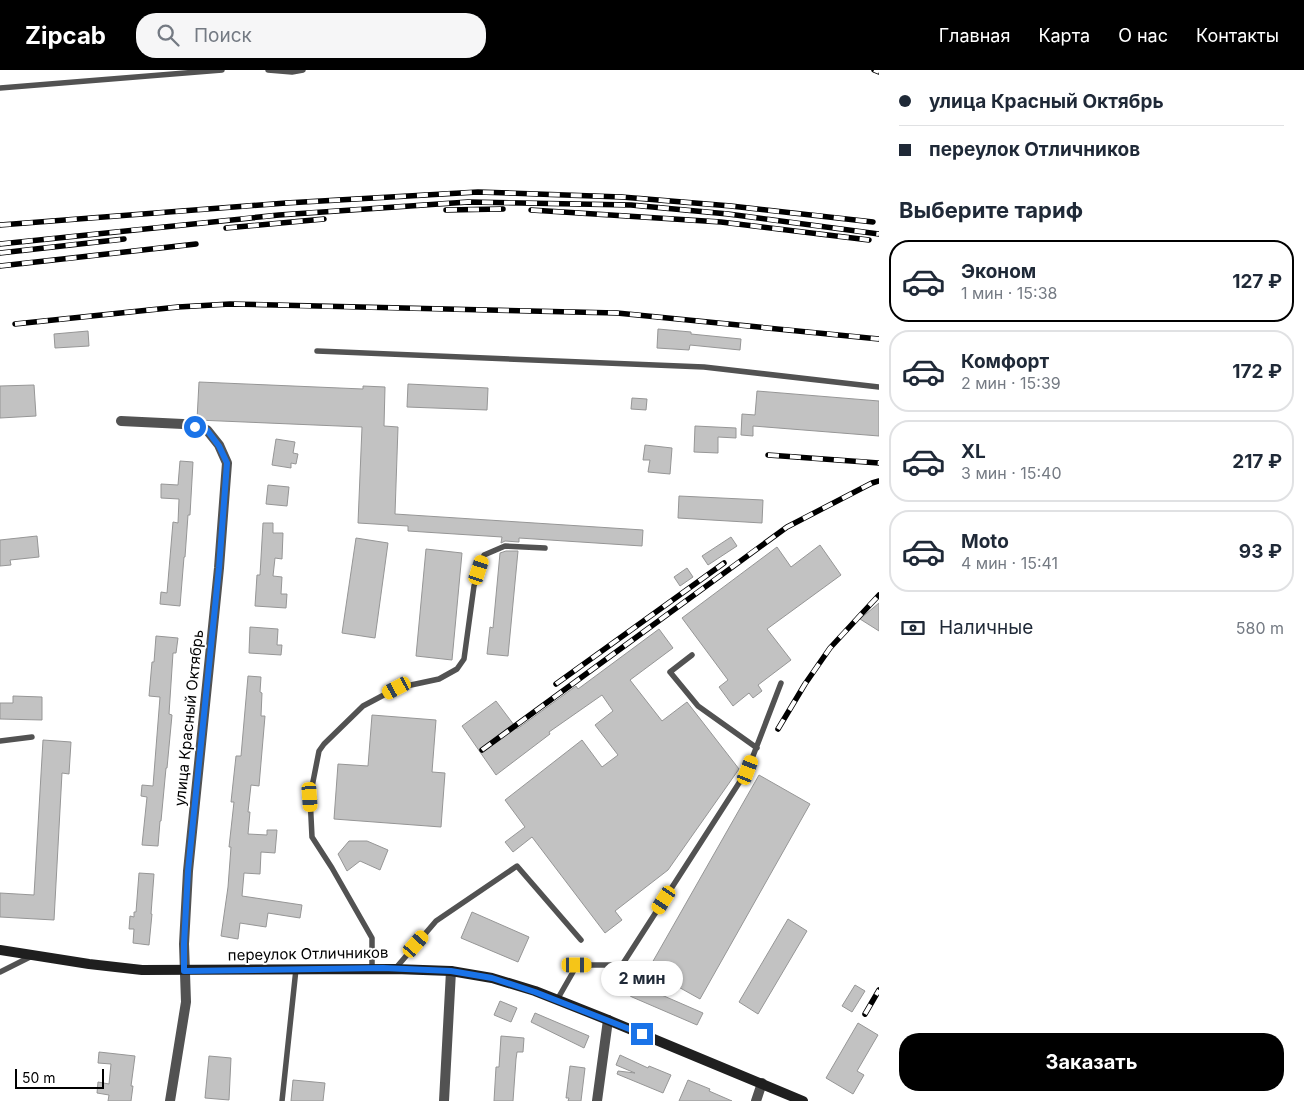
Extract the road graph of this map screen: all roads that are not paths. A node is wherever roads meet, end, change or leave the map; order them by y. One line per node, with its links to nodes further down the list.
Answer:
1 (222, 70): 4 (lane)
2 (268, 70): 3 (lane)
3 (303, 70)
4 (0, 88)
5 (317, 351): 6 (lane)
6 (879, 388)
7 (120, 421): 20 (street, улица Красный Октябрь)
8 (545, 548): 19 (lane)
9 (692, 655): 13 (lane)
10 (781, 683): 13 (lane)
11 (32, 737): 12 (lane)
12 (0, 741)
13 (757, 748): 23 (lane)
14 (582, 940): 17 (lane)
15 (0, 950): 16 (main road, переулок Отличников)
16 (33, 955): 20 (main road, переулок Отличников); 22 (lane)
17 (395, 968): 19 (main road, переулок Отличников); 21 (main road, переулок Отличников)
18 (296, 969): 19 (main road, переулок Отличников); 20 (main road, переулок Отличников); 27 (lane)
19 (372, 969)
20 (184, 971): 26 (street, улица Красный Октябрь)
21 (451, 971): 23 (main road, переулок Отличников); 28 (street)
22 (0, 972)
23 (557, 1000): 24 (main road, переулок Отличников)
24 (608, 1020): 25 (main road, переулок Отличников); 29 (street)
25 (762, 1083): 30 (street); 31 (main road, переулок Отличников)
26 (170, 1101)
27 (282, 1101)
28 (444, 1101)
29 (597, 1101)
30 (756, 1101)
31 (803, 1101)

